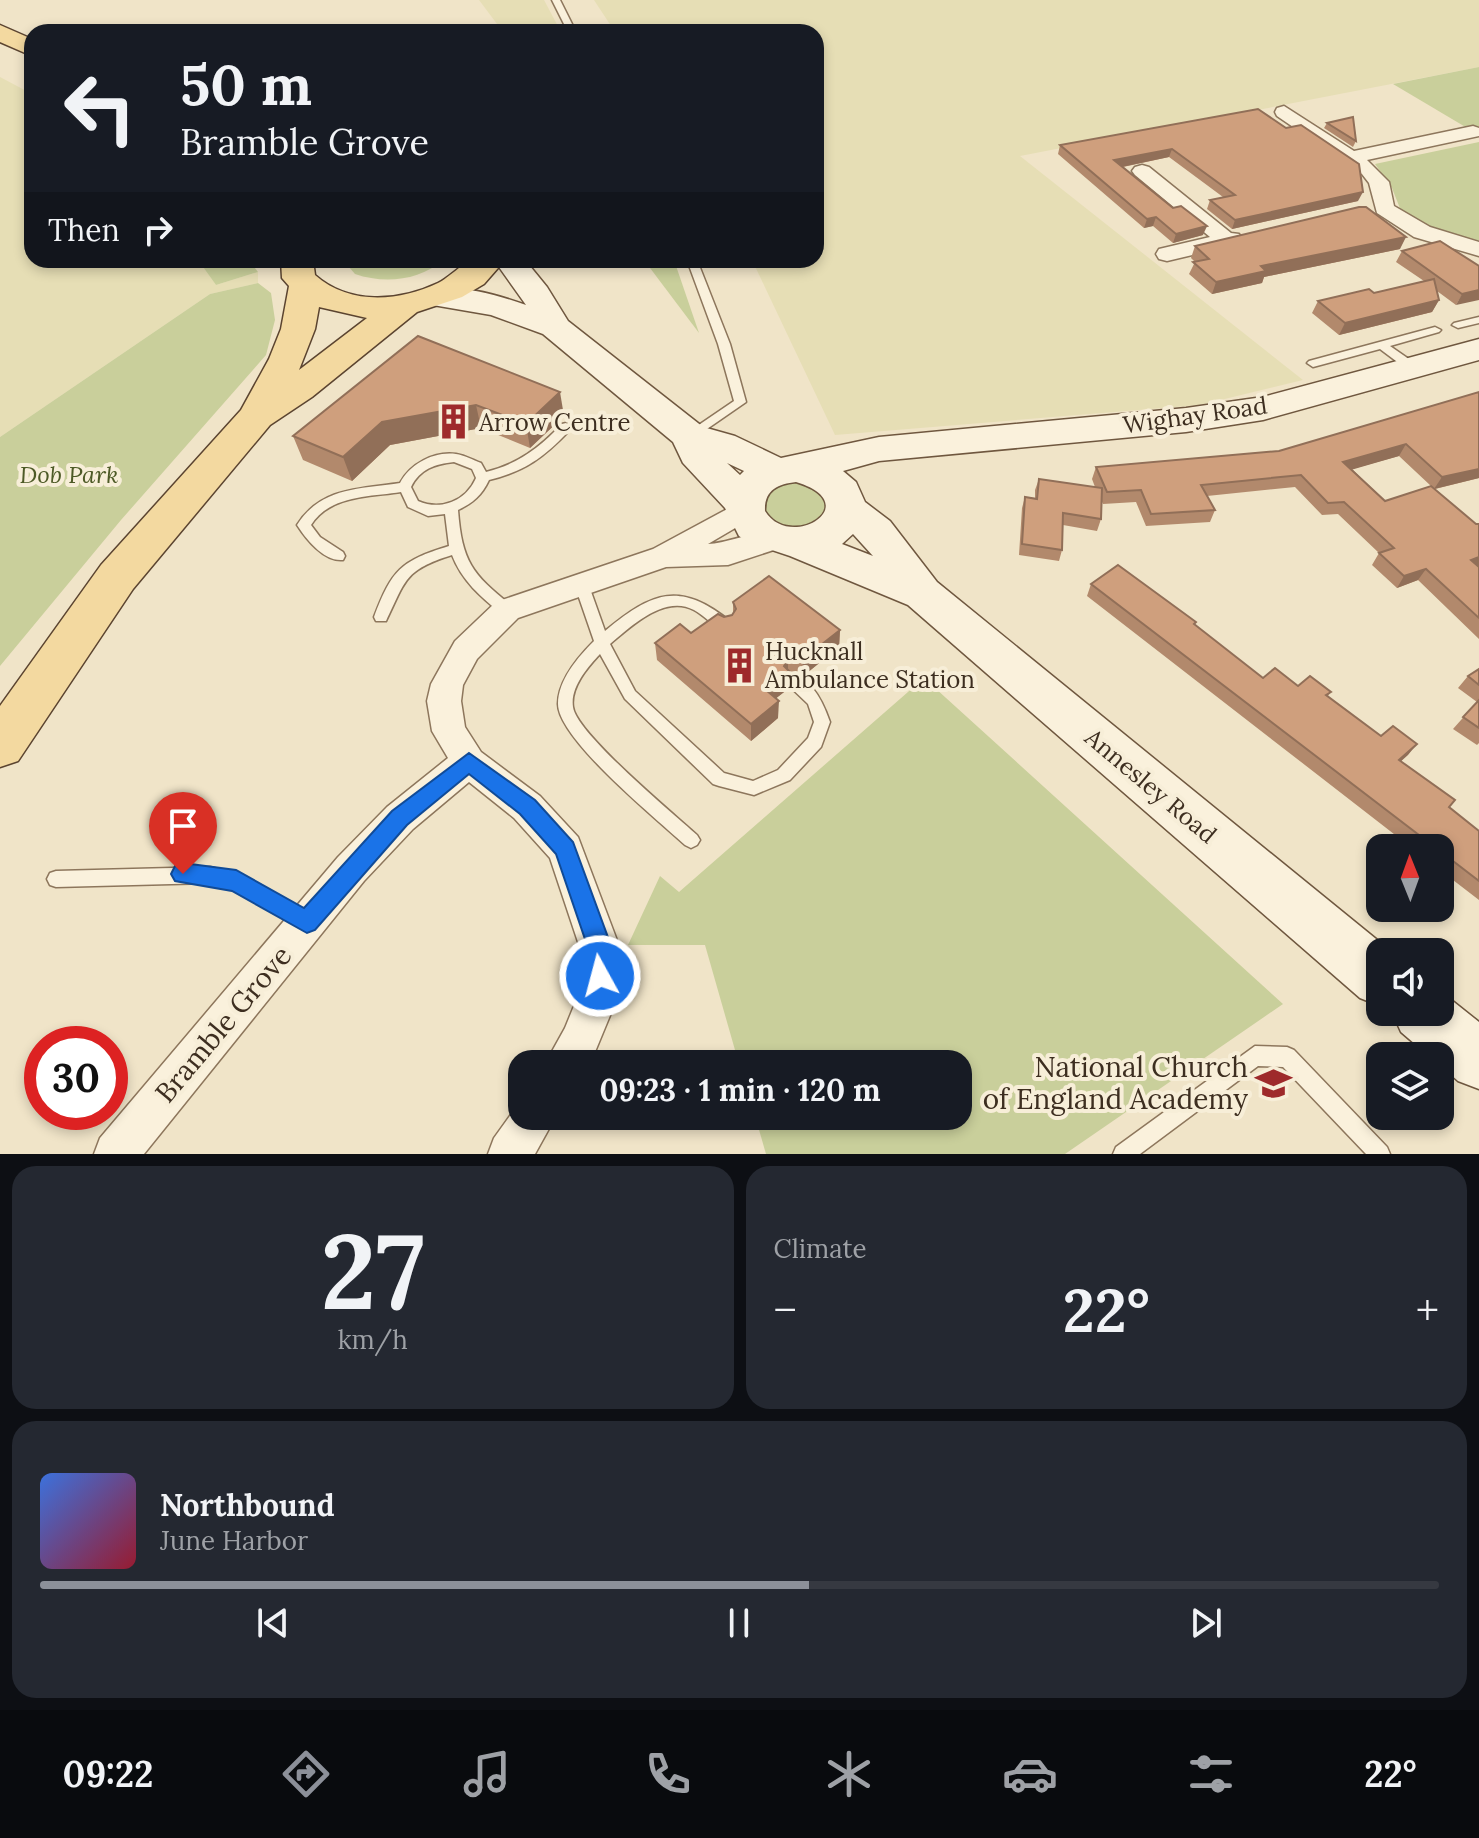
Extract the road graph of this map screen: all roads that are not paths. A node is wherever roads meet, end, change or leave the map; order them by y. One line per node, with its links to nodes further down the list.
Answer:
1 (556, 0): 2 (lane)
2 (568, 24)
3 (0, 32): 4 (main road)
4 (24, 45)
5 (1284, 112): 7 (street)
6 (1473, 132): 7 (street)
7 (1354, 157): 13 (street)
8 (1142, 171): 10 (street)
9 (1188, 179): 10 (street)
10 (1160, 185): 12 (street)
11 (1255, 234): 12 (street)
12 (1227, 240): 14 (street)
13 (1479, 249)
14 (1167, 254)
15 (297, 268): 19 (main road); 27 (main road)
16 (483, 268): 19 (main road)
17 (515, 268): 21 (main road)
18 (695, 268): 29 (lane)
19 (422, 301): 21 (main road); 27 (main road)
20 (1479, 320): 23 (lane)
21 (555, 327): 29 (main road)
22 (1435, 330): 24 (lane)
23 (1469, 337): 26 (main road, Wighay Road)
24 (1382, 345): 25 (lane); 26 (lane)
25 (1313, 363)
26 (1412, 367): 30 (main road, Wighay Road)
27 (257, 416): 48 (main road)
28 (566, 427): 32 (lane)
29 (690, 436): 31 (main road); 34 (main road)
30 (905, 448): 31 (main road, Wighay Road); 35 (main road)
31 (787, 470): 34 (main road); 35 (main road)
32 (482, 477): 33 (lane); 36 (lane)
33 (405, 487): 36 (lane); 39 (lane)
34 (744, 506): 37 (main road); 40 (street)
35 (848, 507): 37 (main road); 42 (main road, Annesley Road)
36 (451, 509): 38 (lane)
37 (786, 540): 40 (street); 42 (main road, Annesley Road)
38 (455, 549): 43 (lane); 44 (lane)
39 (338, 556)
40 (663, 557): 41 (street)
41 (582, 586): 43 (street); 46 (lane)
42 (922, 593): 53 (main road, Annesley Road)
43 (507, 610): 49 (street)
44 (381, 617)
45 (726, 626): 46 (lane)
46 (602, 643): 47 (lane); 50 (lane)
47 (794, 683)
48 (0, 746)
49 (469, 762): 52 (street, Bramble Grove); 55 (street)
50 (691, 840)
51 (56, 879): 52 (lane)
52 (307, 922): 58 (street, Bramble Grove)
53 (1366, 966)
54 (1438, 1026): 56 (main road)
55 (575, 1050)
56 (1479, 1060)
57 (525, 1130): 59 (street)
58 (116, 1154)
59 (510, 1154)
60 (1123, 1154): 61 (lane)
61 (1380, 1154)

